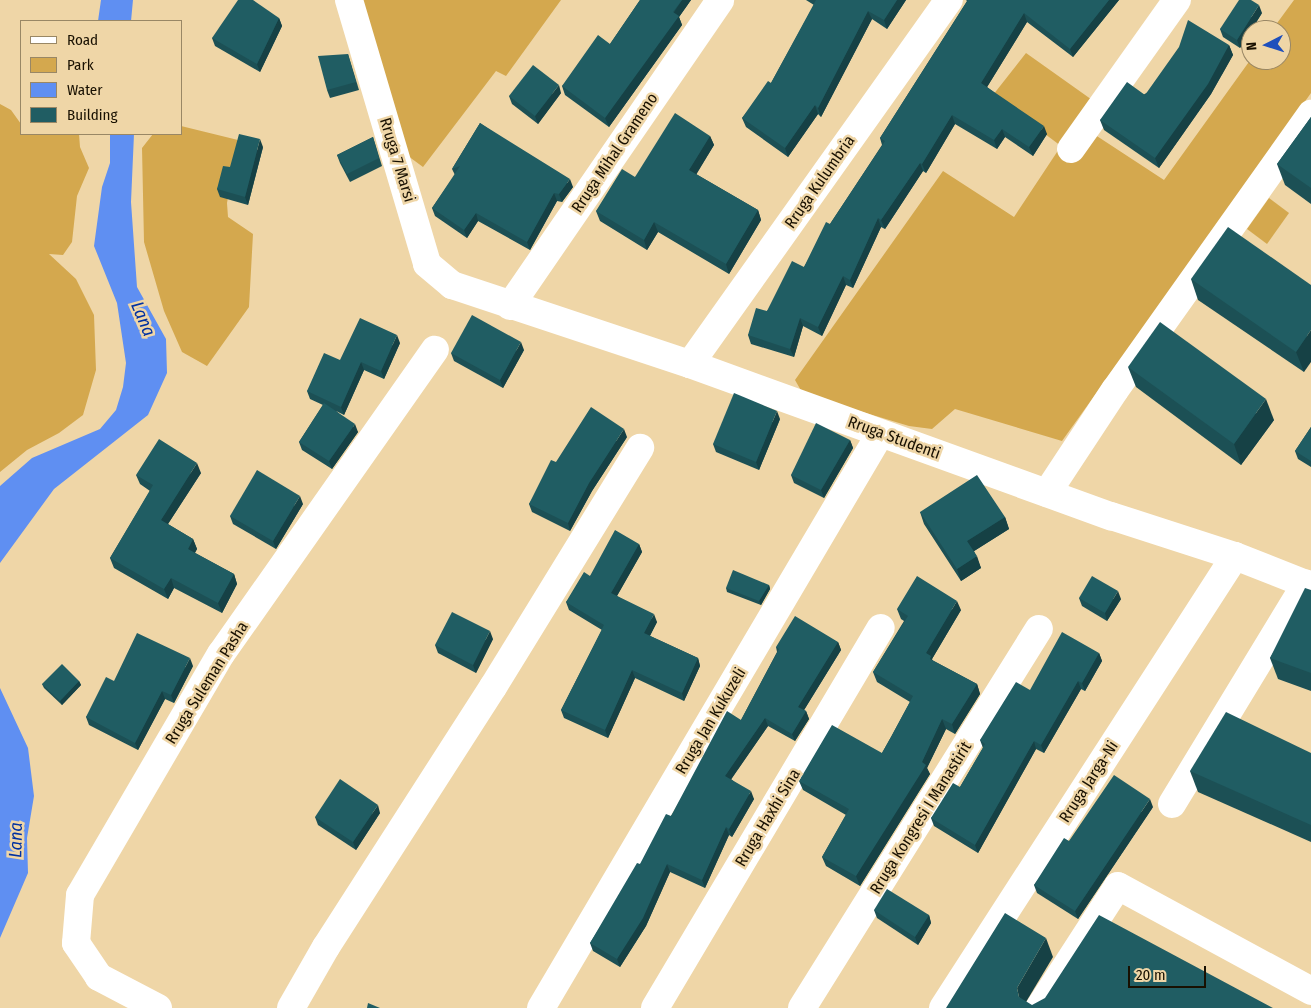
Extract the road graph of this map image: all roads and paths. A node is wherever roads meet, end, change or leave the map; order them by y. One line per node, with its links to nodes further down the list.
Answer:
1 (350, 0): 7 (street, Rruga 7 Marsi)
2 (720, 0): 8 (street, Rruga Mihal Grameno)
3 (949, 0): 10 (street, Rruga Kulumbria)
4 (1176, 0): 6 (street)
5 (1311, 114): 13 (street)
6 (1071, 149)
7 (476, 295): 8 (street, Rruga Studenti)
8 (510, 306): 10 (street, Rruga Studenti)
9 (435, 350): 20 (street, Rruga Suleman Pasha)
10 (690, 364): 11 (street, Rruga Studenti)
11 (880, 434): 13 (street, Rruga Studenti); 22 (street, Rruga Jan Kukuzeli)
12 (640, 448): 21 (street)
13 (1047, 493): 14 (street, Rruga Studenti)
14 (1235, 556): 15 (street, Rruga Studenti); 25 (street, Rruga Jarga-Ni)
15 (1308, 585): 18 (street)
16 (881, 628): 23 (street, Rruga Haxhi Sina)
17 (1039, 629): 24 (street, Rruga Kongresi I Manastirit)
18 (1172, 804)
19 (1311, 991): 26 (street)
20 (144, 1005)
21 (292, 1008)
22 (541, 1008)
23 (655, 1008)
24 (802, 1008)
25 (942, 1008)
26 (1039, 1008)

